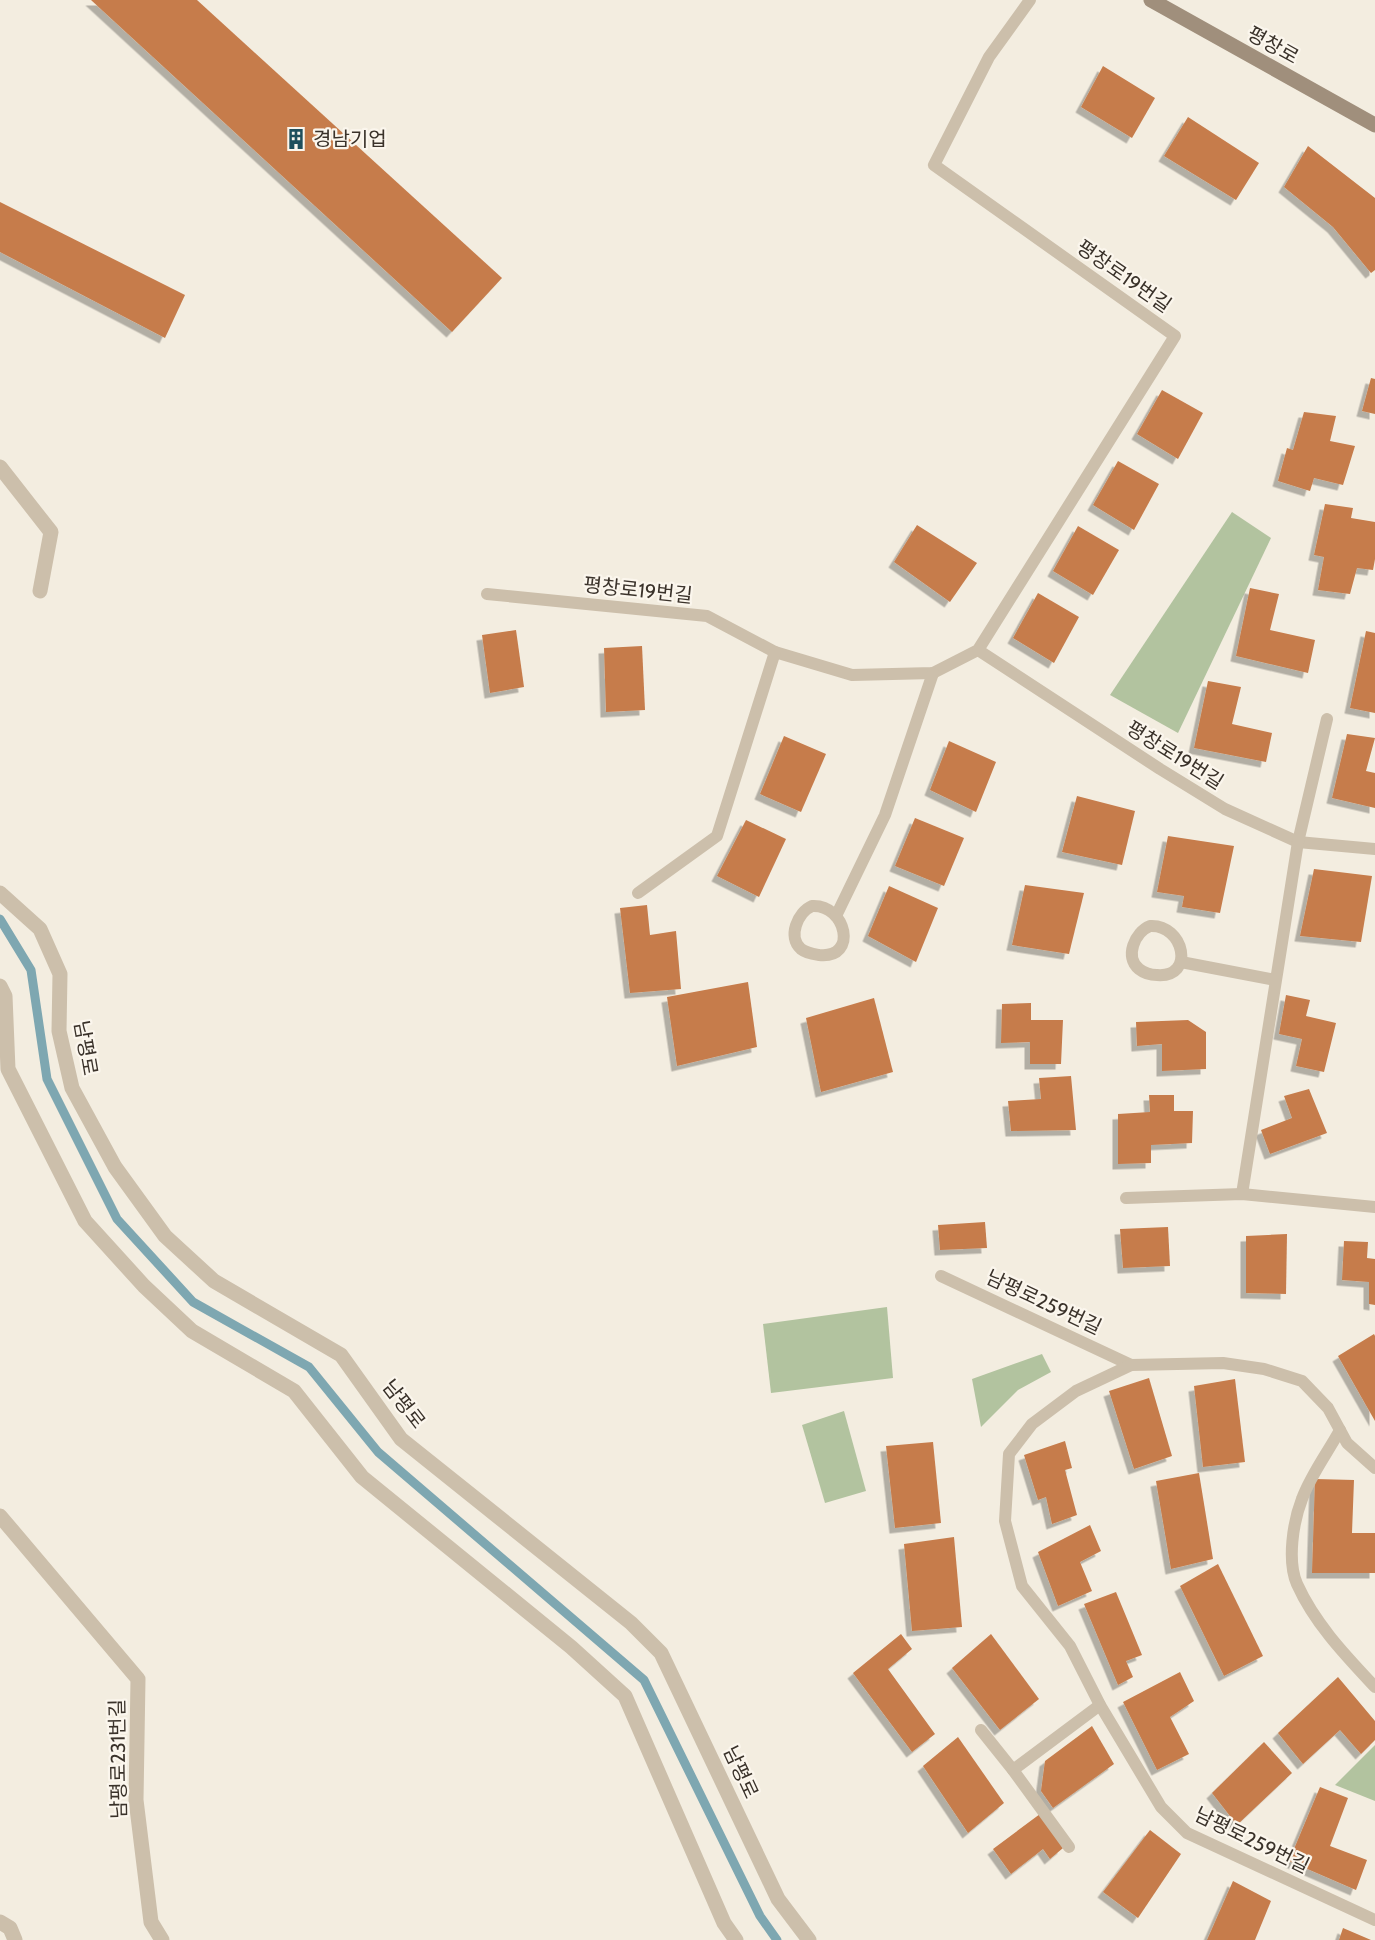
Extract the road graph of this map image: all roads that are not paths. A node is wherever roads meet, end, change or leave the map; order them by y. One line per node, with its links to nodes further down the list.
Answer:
1 (1030, 0): 7 (lane, 평창로19번길)
2 (1151, 0): 3 (street, 평창로)
3 (1375, 126)
4 (0, 467): 5 (street)
5 (40, 591)
6 (487, 594): 8 (lane, 평창로19번길)
7 (978, 650): 9 (lane, 평창로19번길); 11 (lane, 평창로19번길)
8 (776, 652): 9 (lane, 평창로19번길); 14 (lane)
9 (933, 674): 15 (lane)
10 (1327, 719): 11 (lane)
11 (1298, 842): 12 (lane, 평창로19번길); 17 (lane)
12 (1375, 849)
13 (0, 893): 37 (street, 남평로)
14 (638, 893)
15 (836, 916): 15 (lane)
16 (1181, 962): 16 (lane); 17 (lane)
17 (1275, 980): 19 (lane)
18 (0, 986): 36 (street)
19 (1242, 1194): 20 (lane); 21 (lane)
20 (1126, 1198)
21 (1375, 1207)
22 (941, 1276): 23 (lane, 남평로259번길)
23 (1131, 1365): 24 (lane, 남평로259번길); 28 (lane, 남평로259번길)
24 (1340, 1430): 25 (lane, 남평로259번길); 27 (lane)
25 (1375, 1468)
26 (0, 1516): 35 (street, 남평로231번길)
27 (1375, 1687)
28 (1100, 1704): 30 (lane); 32 (lane, 남평로259번길)
29 (981, 1730): 30 (lane)
30 (1013, 1770): 31 (lane)
31 (1069, 1847)
32 (1375, 1920)
33 (0, 1922): 34 (street)
34 (15, 1940)
35 (162, 1940)
36 (736, 1940)
37 (809, 1940)

